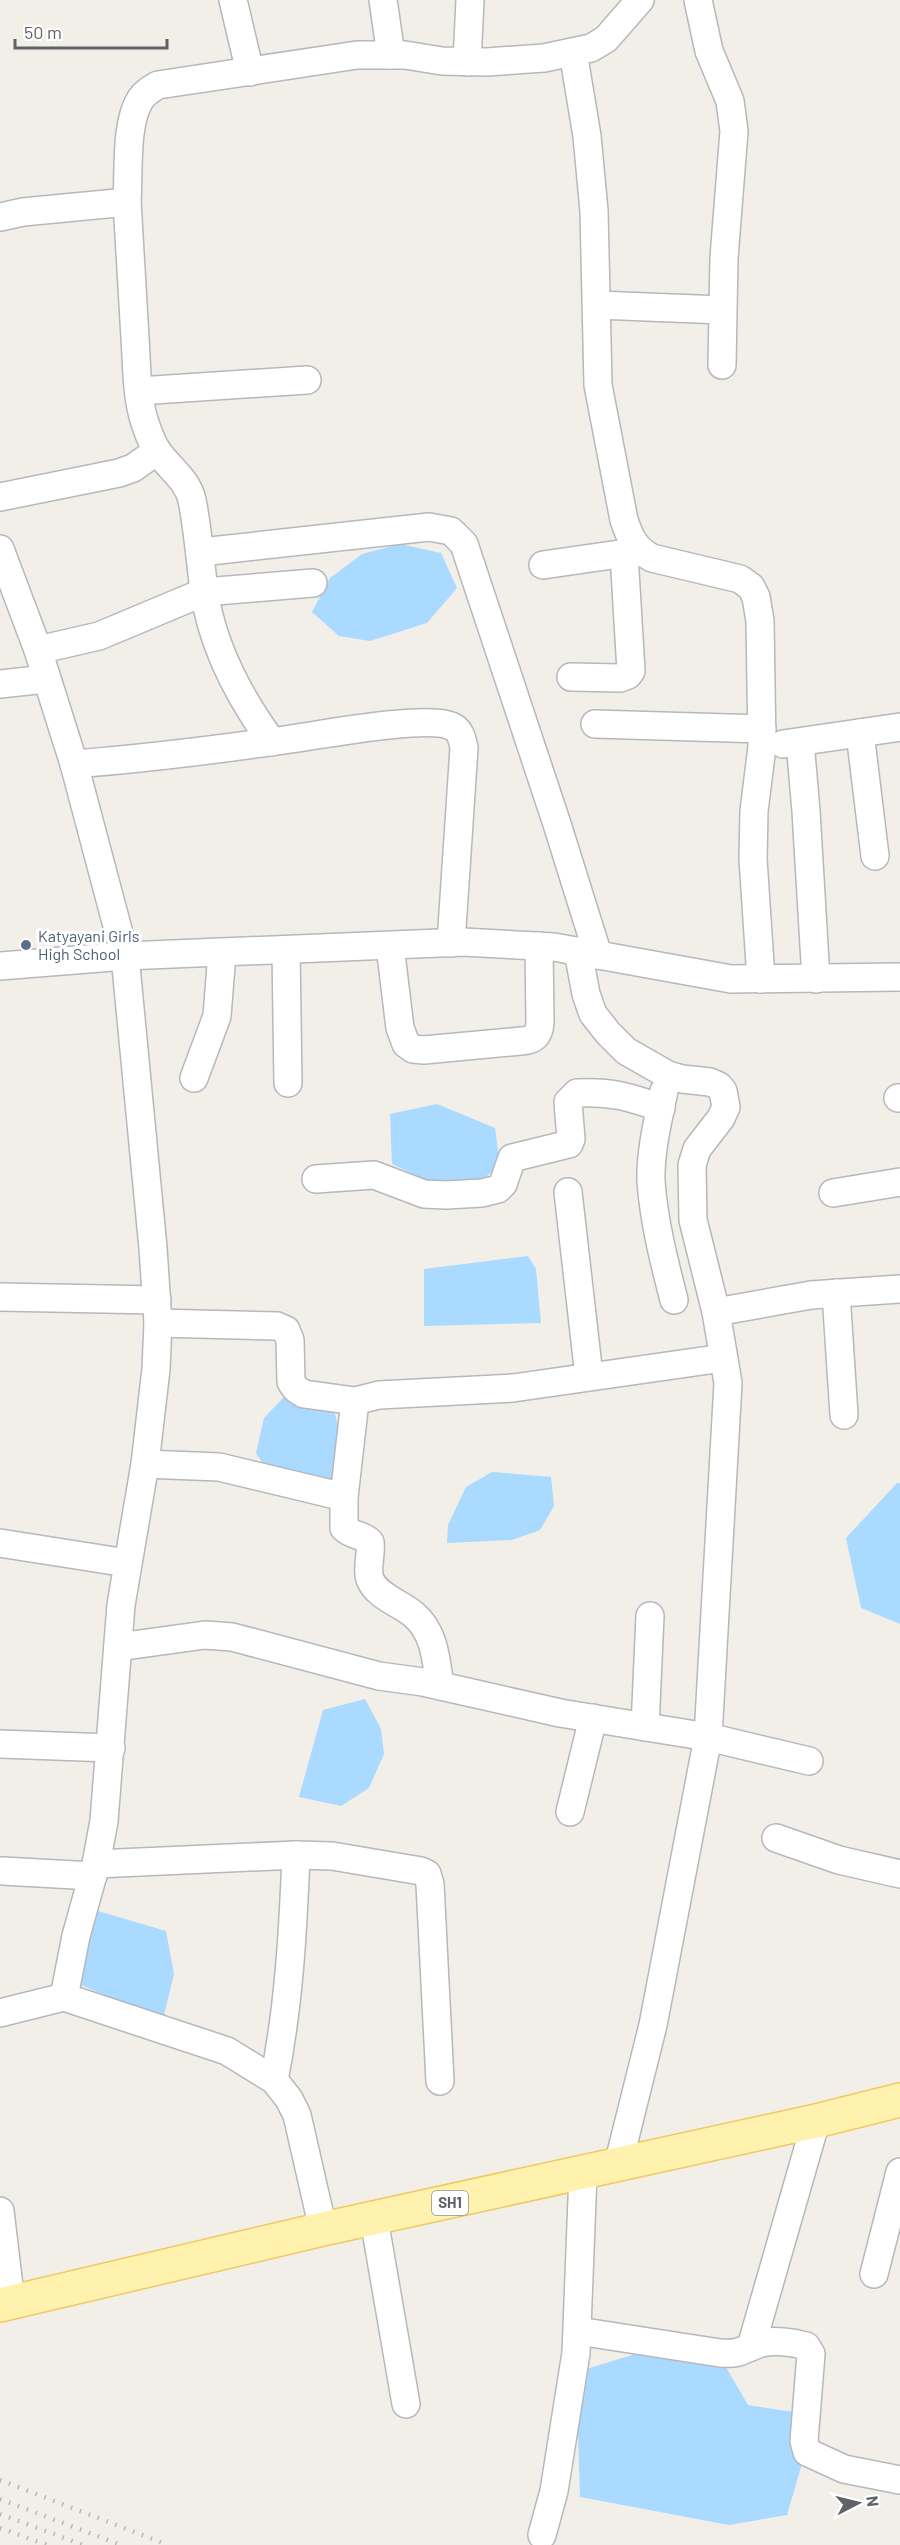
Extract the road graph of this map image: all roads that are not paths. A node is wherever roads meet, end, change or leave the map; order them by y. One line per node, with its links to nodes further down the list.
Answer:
1 (233, 0): 9 (street)
2 (383, 0): 7 (street)
3 (470, 0): 8 (street)
4 (640, 0): 6 (street)
5 (698, 0): 13 (street)
6 (573, 52): 8 (street); 12 (street)
7 (391, 55): 8 (street); 9 (street)
8 (467, 62)
9 (250, 72): 10 (street)
10 (127, 201): 11 (street); 16 (street)
11 (0, 217)
12 (597, 305): 13 (street); 21 (street)
13 (722, 310): 14 (street)
14 (722, 365)
15 (307, 380): 16 (street)
16 (139, 391): 17 (street)
17 (157, 451): 18 (street); 20 (street)
18 (0, 497)
19 (0, 549): 25 (street)
20 (201, 552): 24 (street); 42 (street)
21 (632, 553): 22 (street); 26 (street); 32 (street)
22 (543, 565)
23 (313, 583): 24 (street)
24 (204, 592): 25 (street); 33 (street)
25 (38, 650): 27 (street)
26 (571, 677)
27 (46, 679): 28 (street); 35 (street)
28 (0, 684)
29 (595, 724): 32 (street)
30 (900, 727): 31 (street)
31 (860, 732): 34 (street); 36 (street)
32 (762, 738): 34 (street); 46 (street)
33 (272, 742): 35 (street); 37 (street)
34 (800, 742): 47 (street)
35 (74, 764): 43 (street)
36 (875, 856)
37 (451, 943): 38 (street); 39 (street)
38 (390, 946): 39 (street); 40 (street)
39 (539, 946): 42 (street)
40 (286, 951): 41 (street); 50 (street)
41 (222, 953): 43 (street); 49 (street)
42 (588, 953): 46 (street); 48 (street)
43 (125, 956): 44 (street); 60 (street)
44 (0, 966)
45 (900, 977): 47 (street)
46 (761, 979): 47 (street)
47 (816, 979)
48 (668, 1075): 51 (street); 61 (street)
49 (194, 1078)
50 (288, 1083)
51 (661, 1108): 52 (street); 59 (street)
52 (316, 1179)
53 (900, 1182): 55 (street)
54 (568, 1192): 63 (street)
55 (832, 1193)
56 (900, 1288): 57 (street)
57 (836, 1293): 61 (street); 65 (street)
58 (0, 1297): 60 (street)
59 (674, 1300)
60 (157, 1311): 64 (street); 66 (street)
61 (716, 1312): 62 (street)
62 (723, 1358): 63 (street); 75 (street)
63 (589, 1376): 64 (street)
64 (355, 1401): 67 (street)
65 (844, 1415)
66 (145, 1464): 67 (street); 69 (street)
67 (344, 1497): 72 (street)
68 (0, 1543): 69 (street)
69 (127, 1563): 71 (street)
70 (650, 1616): 74 (street)
71 (118, 1647): 72 (street); 77 (street)
72 (440, 1686): 73 (street)
73 (593, 1718): 74 (street); 79 (street)
74 (645, 1726): 75 (street)
75 (708, 1737): 78 (street); 91 (street)
76 (0, 1744): 77 (street)
77 (111, 1748): 82 (street)
78 (809, 1761)
79 (570, 1812)
80 (776, 1838): 84 (street)
81 (297, 1855): 82 (street); 87 (street); 88 (street)
82 (95, 1870): 83 (street); 85 (street)
83 (3, 1871)
84 (900, 1874)
85 (64, 1997): 86 (street); 87 (street)
86 (0, 2013)
87 (274, 2080): 96 (street)
88 (440, 2081)
89 (899, 2107): 90 (main road, SH1)
90 (816, 2121): 91 (main road, SH1); 100 (street)
91 (618, 2166): 93 (main road, SH1)
92 (900, 2172): 97 (street)
93 (583, 2174): 95 (main road, SH1); 99 (street)
94 (0, 2211): 98 (street)
95 (374, 2219): 96 (main road, SH1); 101 (street)
96 (323, 2229): 98 (main road, SH1)
97 (874, 2274)
98 (6, 2304)
99 (578, 2331): 100 (street); 103 (street)
100 (751, 2347): 102 (street)
101 (406, 2404)
102 (900, 2480)
103 (542, 2535)

